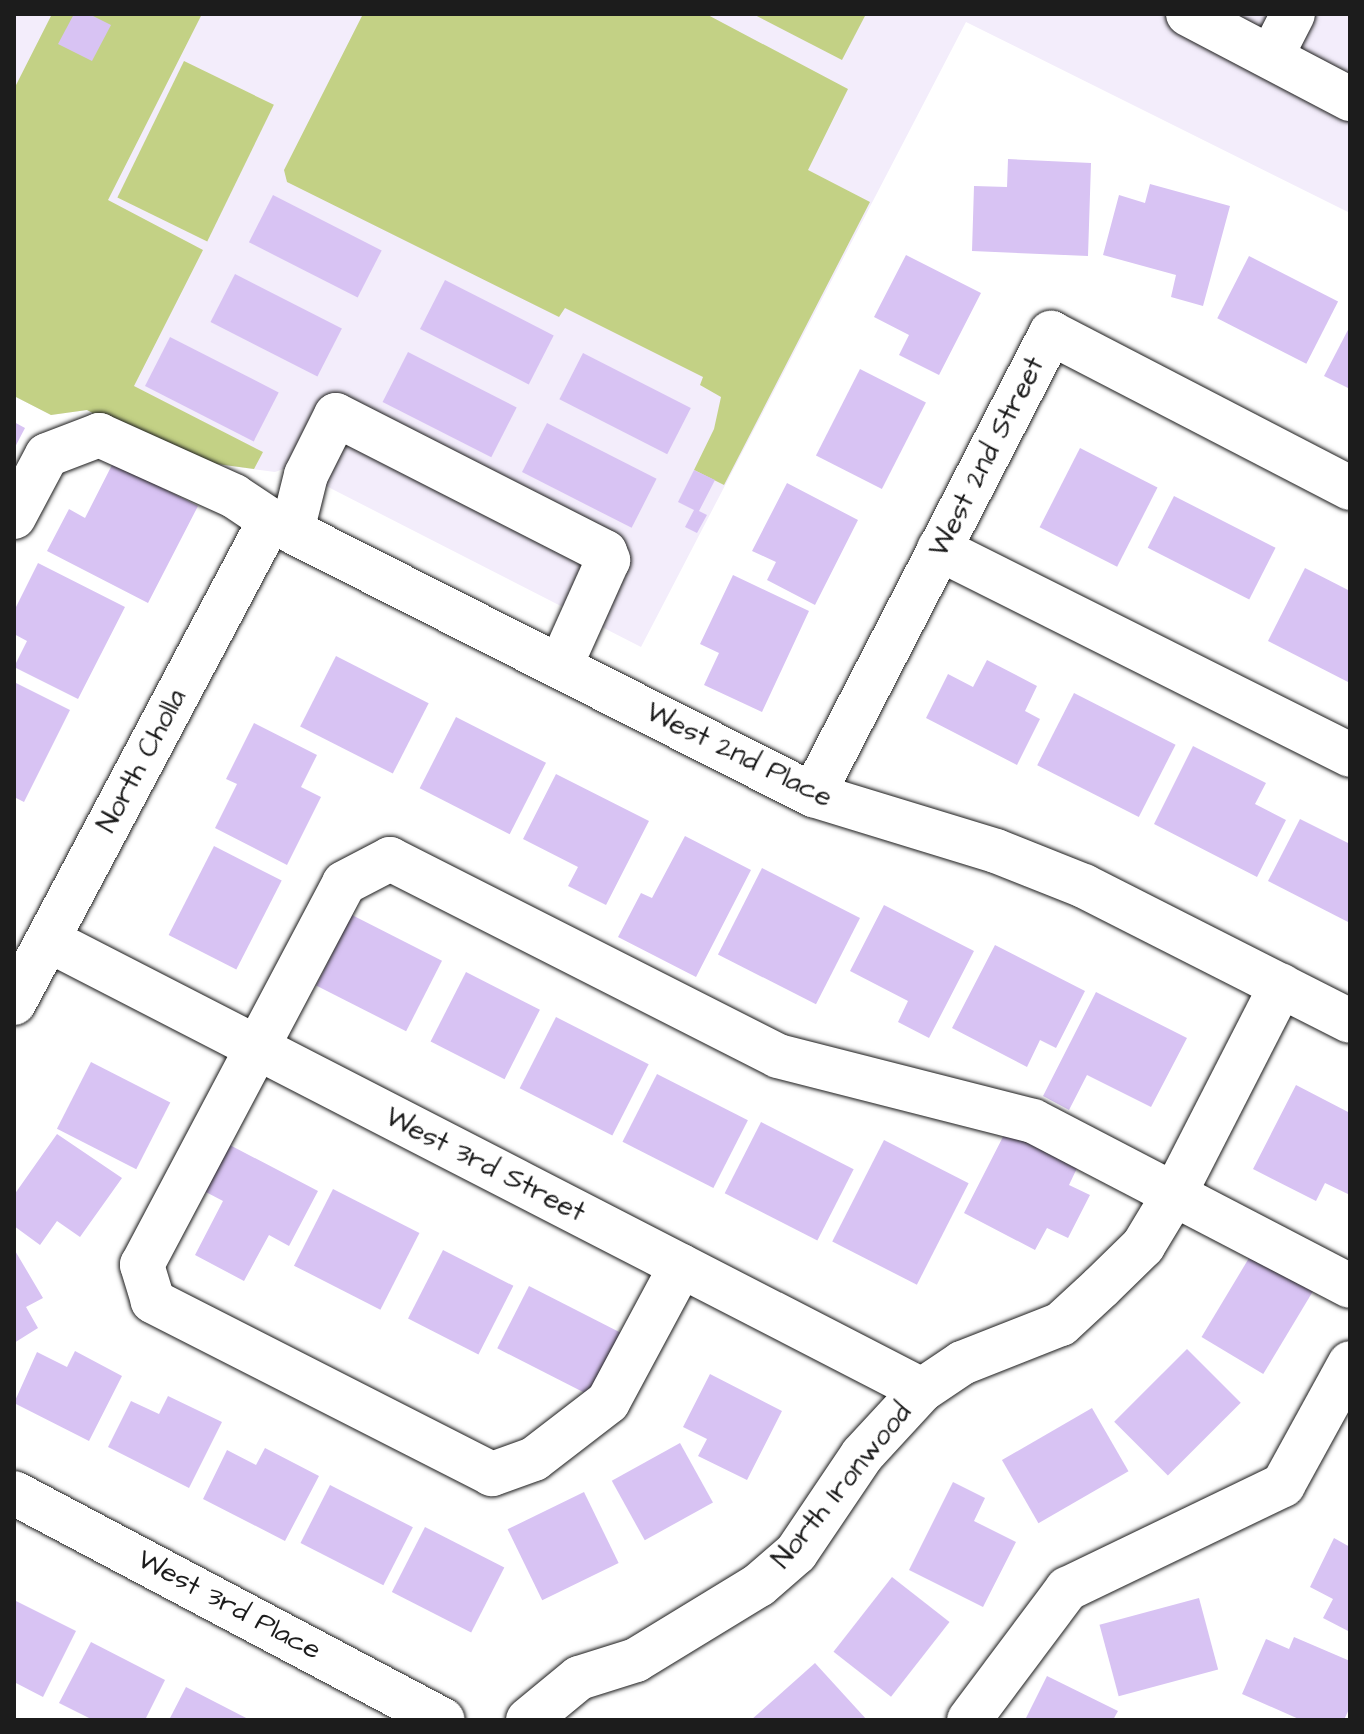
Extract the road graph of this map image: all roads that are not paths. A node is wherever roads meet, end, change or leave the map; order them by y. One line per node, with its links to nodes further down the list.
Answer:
1 (1188, 14): 3 (street)
2 (1293, 14): 3 (street)
3 (1271, 57): 4 (street)
4 (1350, 99)
5 (1350, 488): 8 (street, West 2nd Street)
6 (14, 517): 7 (street, West 2nd Place)
7 (281, 525): 9 (street, West 2nd Place); 9 (street, North Cholla); 12 (street, North Cholla)
8 (939, 549): 10 (street); 11 (street, West 2nd Street)
9 (560, 667): 11 (street, West 2nd Place)
10 (1350, 755)
11 (813, 795): 13 (street, West 2nd Place)
12 (48, 940): 14 (street, North Cholla); 16 (street, West 3rd Street)
13 (1281, 986): 15 (street, West 2nd Place); 17 (street, North Ironwood)
14 (14, 1003)
15 (1350, 1021)
16 (257, 1047): 17 (street); 18 (street, West 3rd Street); 18 (street)
17 (1175, 1193): 19 (street); 21 (street, North Ironwood)
18 (681, 1266): 21 (street, West 3rd Street)
19 (1350, 1286)
20 (1350, 1363): 25 (street)
21 (922, 1390): 24 (street, North Ironwood)
22 (14, 1493): 23 (street, West 3rd Place)
23 (443, 1720)
24 (528, 1720)
25 (969, 1720)

